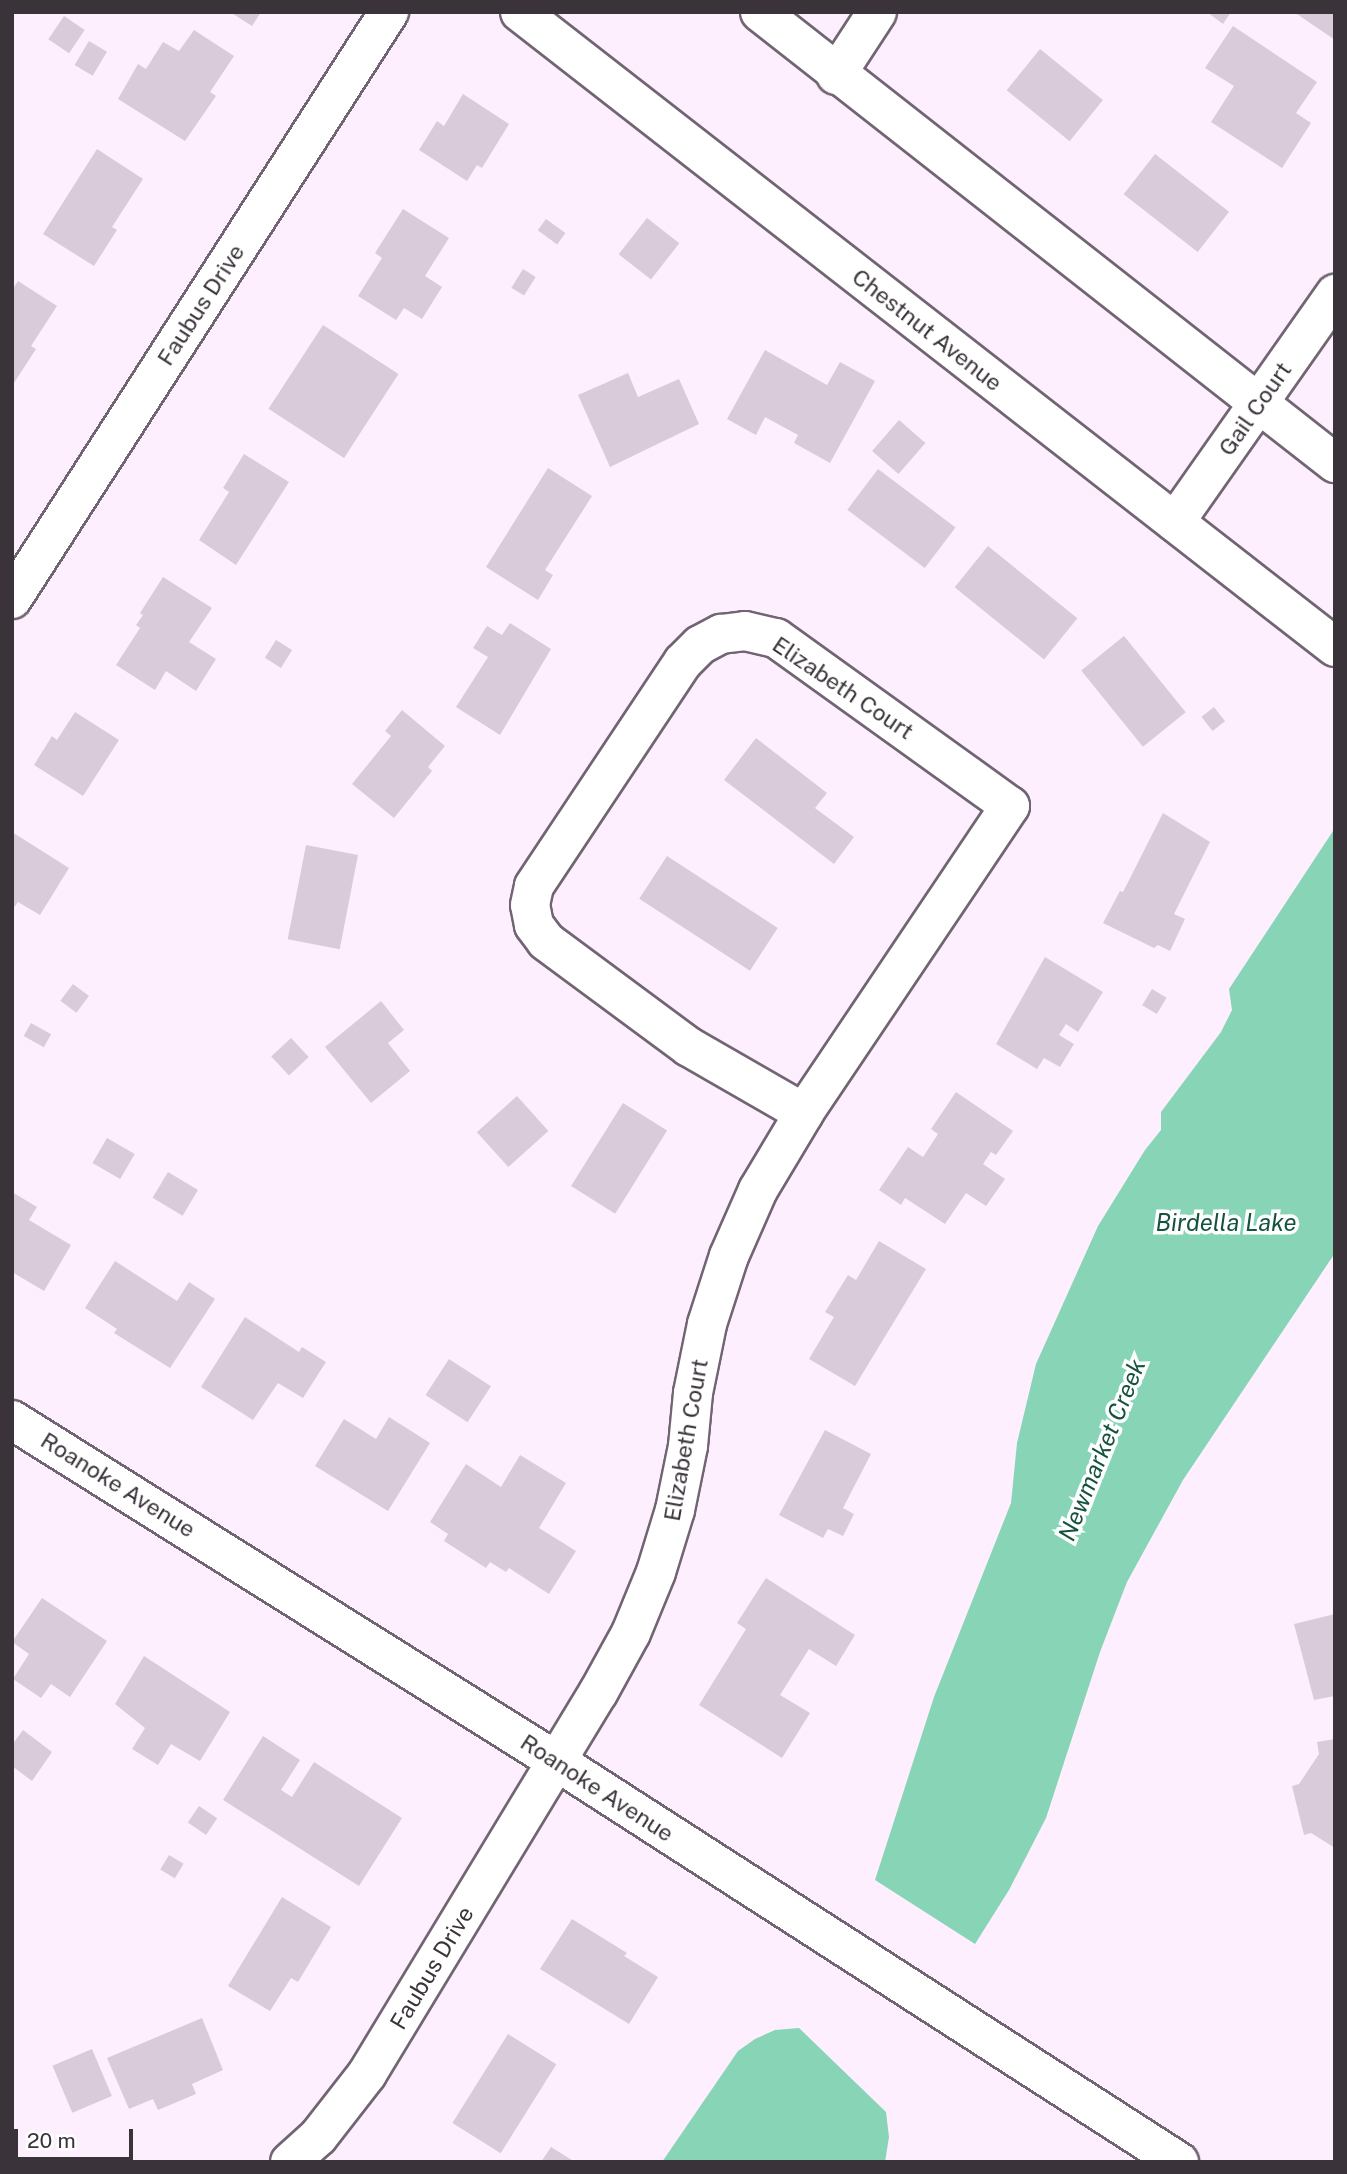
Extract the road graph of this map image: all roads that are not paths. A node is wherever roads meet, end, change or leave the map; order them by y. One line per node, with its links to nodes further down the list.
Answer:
1 (389, 12): 10 (street, Faubus Drive)
2 (520, 12): 9 (street, Chestnut Avenue)
3 (760, 12): 5 (street)
4 (877, 12): 5 (street)
5 (836, 75): 7 (street)
6 (1335, 294): 7 (street, Gail Court)
7 (1259, 403): 8 (street); 9 (street, Gail Court)
8 (1335, 463)
9 (1175, 522): 11 (street, Chestnut Avenue)
10 (12, 598)
11 (1335, 647)
12 (804, 1113): 12 (street, Elizabeth Court); 14 (street, Elizabeth Court)
13 (12, 1420): 14 (street, Roanoke Avenue)
14 (556, 1761): 15 (street, Faubus Drive); 16 (street, Roanoke Avenue)
15 (290, 2162)
16 (1179, 2162)

